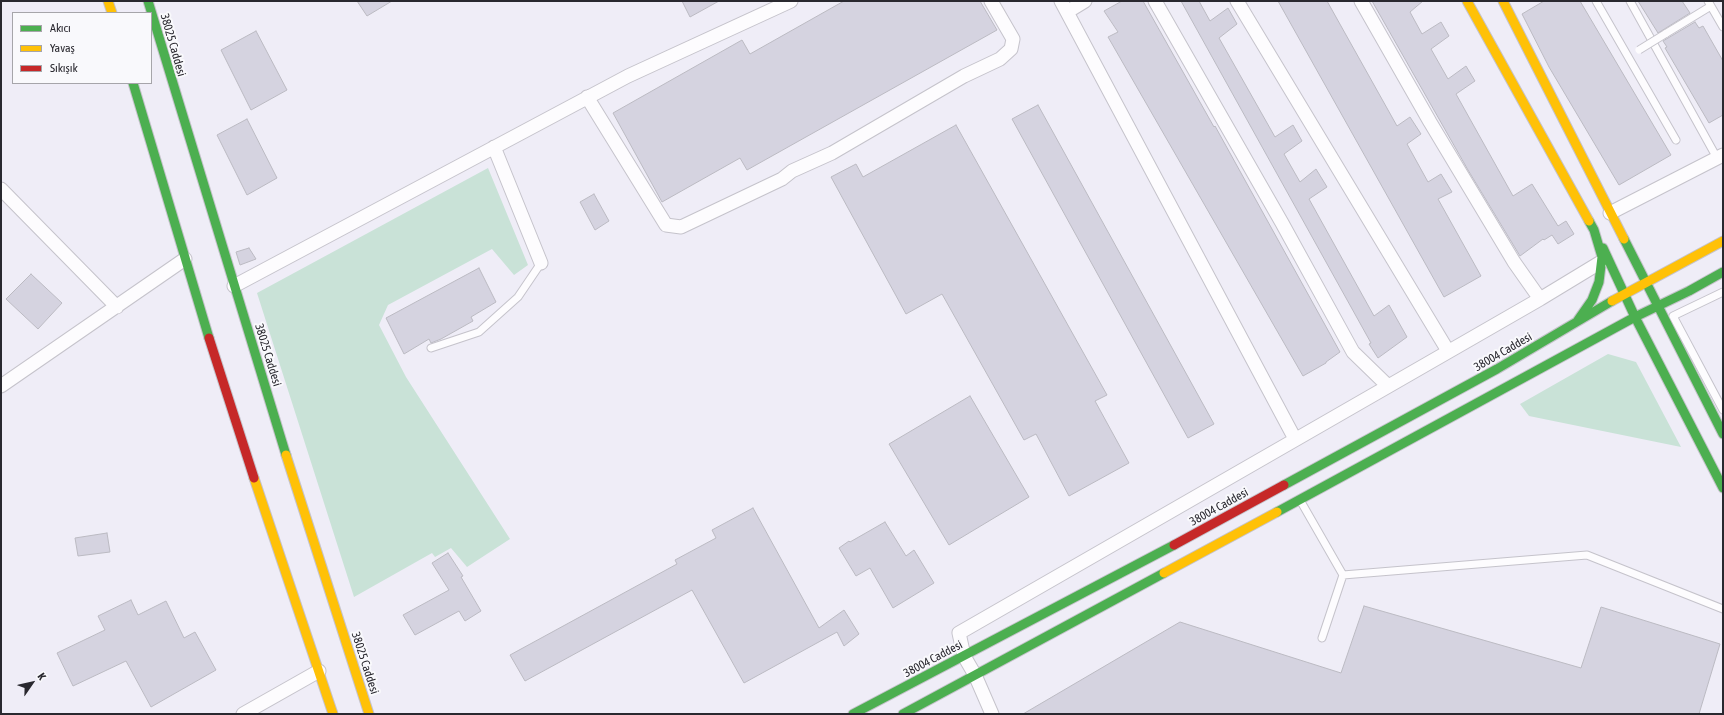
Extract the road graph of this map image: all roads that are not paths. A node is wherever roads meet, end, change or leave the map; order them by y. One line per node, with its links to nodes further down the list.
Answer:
1 (108, 1): 15 (street)
2 (148, 1): 16 (street, 38025 Caddesi)
3 (791, 1): 21 (street)
4 (991, 1): 21 (street)
5 (1085, 1): 14 (street)
6 (1155, 1): 45 (street)
7 (1236, 1): 43 (street)
8 (1361, 1): 37 (street)
9 (1467, 1): 27 (street)
10 (1503, 1): 26 (street)
11 (1596, 1): 19 (lane)
12 (1630, 1): 24 (lane)
13 (1710, 3): 18 (lane); 19 (lane, bridge)
14 (1064, 7): 48 (street)
15 (112, 12)
16 (151, 12)
17 (152, 14): 34 (street, 38025 Caddesi)
18 (1723, 27)
19 (1628, 56): 22 (lane)
20 (133, 84): 29 (street)
21 (588, 98): 23 (street)
22 (1676, 140)
23 (494, 147): 31 (street); 34 (street)
24 (1720, 156): 26 (street)
25 (1, 189): 39 (street)
26 (1610, 212): 33 (street)
27 (1594, 230): 30 (street); 36 (street)
28 (1723, 241): 33 (street, 38004 Caddesi)
29 (185, 259): 39 (street); 55 (street)
30 (1601, 262): 37 (street); 41 (street)
31 (541, 263): 42 (lane)
32 (1723, 272): 38 (street, 38004 Caddesi)
33 (1646, 283): 36 (street, 38004 Caddesi); 38 (street)
34 (234, 286): 59 (street, 38025 Caddesi)
35 (1723, 292): 46 (lane)
36 (1625, 294): 40 (street); 41 (street, 38004 Caddesi)
37 (1540, 299): 43 (street)
38 (1657, 306): 40 (street, 38004 Caddesi); 47 (street)
39 (117, 307): 44 (street)
40 (1635, 316): 49 (street); 50 (street, 38004 Caddesi)
41 (1575, 324): 50 (street, 38004 Caddesi)
42 (431, 348)
43 (1448, 351): 45 (street)
44 (1, 386)
45 (1388, 386): 48 (street)
46 (1723, 410)
47 (1723, 434)
48 (1295, 439): 54 (street)
49 (1723, 488)
50 (1296, 490): 51 (lane); 54 (street, 38004 Caddesi); 56 (street, 38004 Caddesi)
51 (1343, 575): 52 (lane); 53 (lane)
52 (1723, 609)
53 (1322, 638)
54 (964, 656): 56 (street); 60 (street, 38004 Caddesi)
55 (319, 671): 57 (street); 58 (street)
56 (975, 675): 61 (street, 38004 Caddesi); 62 (street)
57 (243, 714)
58 (333, 714)
59 (369, 714)
60 (853, 714)
61 (903, 714)
62 (992, 714)

